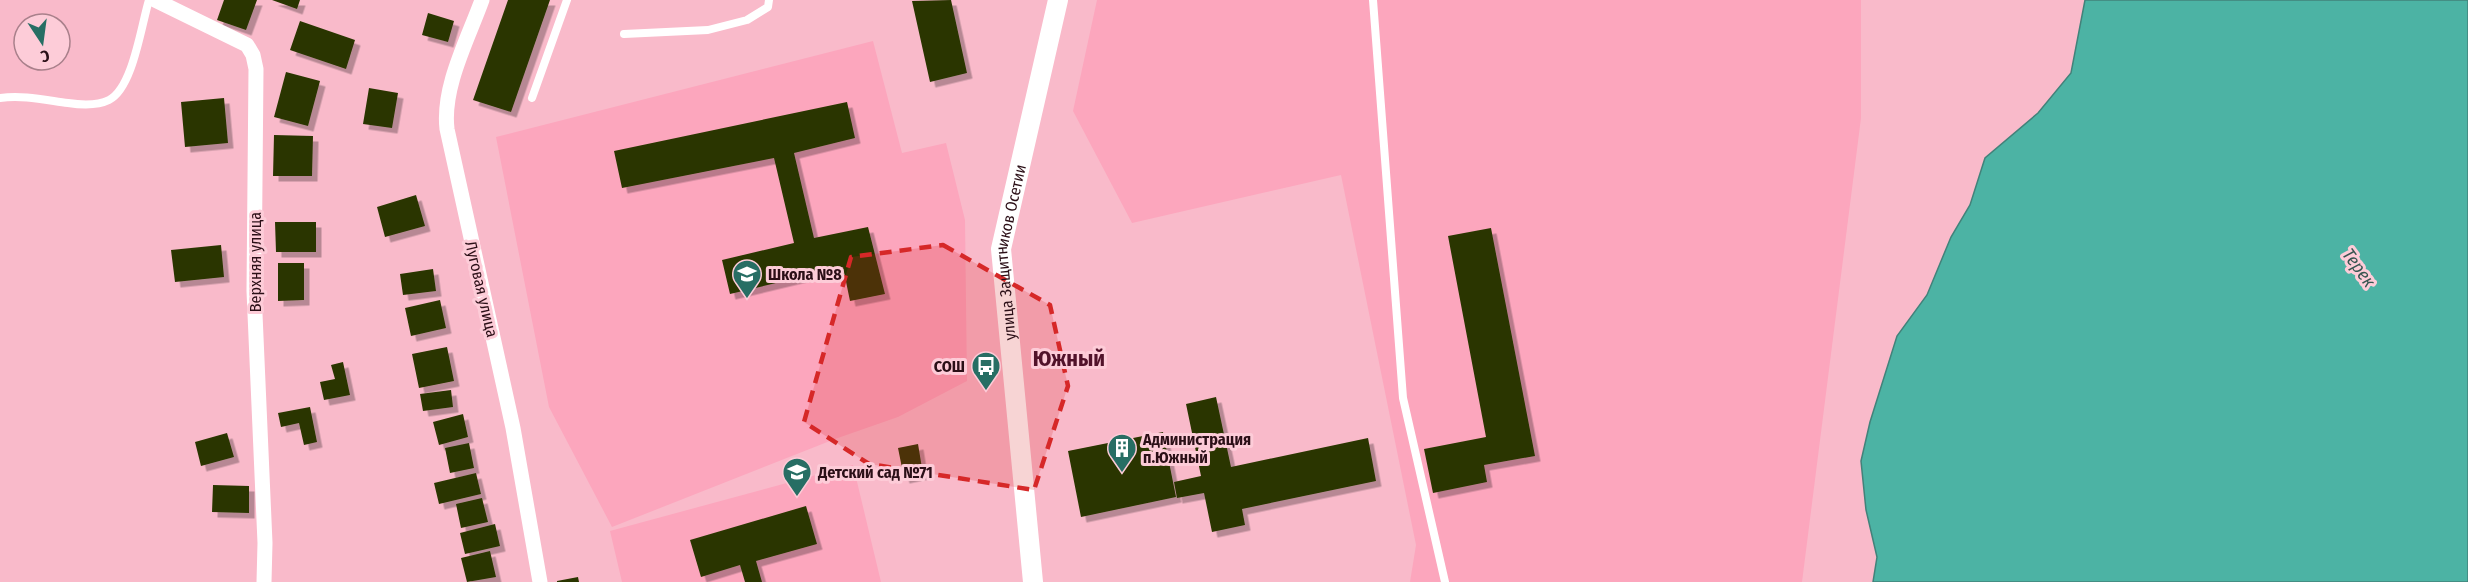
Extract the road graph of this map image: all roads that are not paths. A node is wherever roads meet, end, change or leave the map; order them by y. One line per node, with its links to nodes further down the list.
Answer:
1 (148, 0): 9 (lane)
2 (155, 0): 11 (street, Верхняя улица)
3 (482, 0): 12 (street, Луговая улица)
4 (567, 0): 10 (lane)
5 (769, 0): 8 (lane)
6 (1058, 0): 13 (street, улица Защитников Осетии)
7 (1373, 0): 14 (lane)
8 (624, 34)
9 (0, 98)
10 (532, 98)
11 (264, 582)
12 (540, 582)
13 (1034, 582)
14 (1445, 582)

